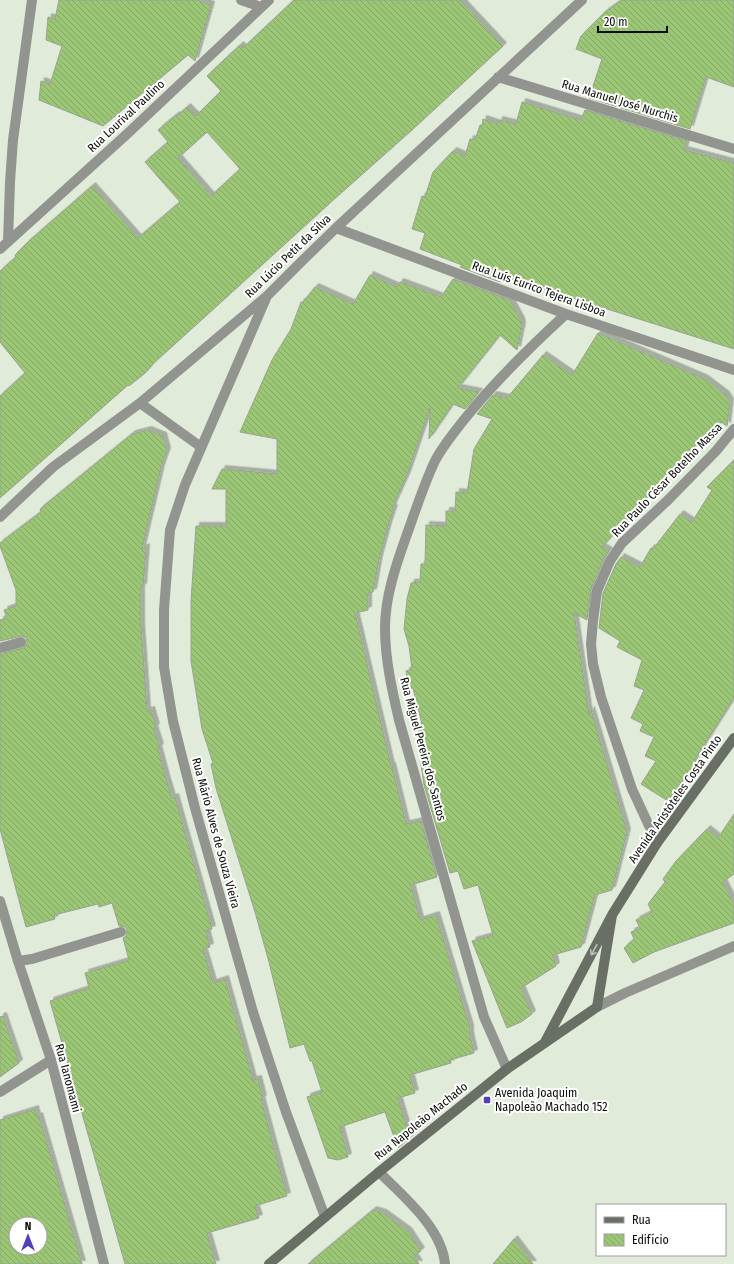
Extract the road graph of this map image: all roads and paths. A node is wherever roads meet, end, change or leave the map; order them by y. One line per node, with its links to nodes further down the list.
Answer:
1 (32, 0): 9 (street)
2 (241, 0): 5 (street)
3 (269, 0): 5 (street, Rua Lourival Paulino)
4 (582, 0): 6 (street, Rua Lúcio Petit da Silva)
5 (261, 7): 9 (street, Rua Lourival Paulino)
6 (498, 77): 7 (street, Rua Manuel José Nurchis); 8 (street, Rua Lúcio Petit da Silva)
7 (734, 149)
8 (336, 228): 11 (street, Rua Lúcio Petit da Silva); 12 (street, Rua Luís Eurico Tejera Lisboa)
9 (8, 242): 10 (street, Rua Lourival Paulino)
10 (0, 249)
11 (267, 296): 14 (street, Rua Lúcio Petit da Silva); 16 (street, Rua Mário Alves de Souza Vieira)
12 (566, 314): 13 (street, Rua Luís Eurico Tejera Lisboa); 30 (street, Rua Miguel Pereira dos Santos)
13 (734, 370)
14 (140, 403): 16 (street); 17 (street, Rua Lúcio Petit da Silva)
15 (734, 429): 21 (street, Rua Paulo César Botelho Massa)
16 (201, 447): 33 (street, Rua Mário Alves de Souza Vieira)
17 (0, 517)
18 (21, 642): 19 (street)
19 (0, 648)
20 (734, 738): 21 (main road, Avenida Aristóteles Costa Pinto)
21 (657, 843): 23 (main road, Avenida Aristóteles Costa Pinto)
22 (0, 901): 26 (street, Rua Ianomami)
23 (612, 916): 27 (main road, Avenida Aristóteles Costa Pinto); 28 (main road, Avenida Aristóteles Costa Pinto, one-way to 28)
24 (121, 932): 26 (street)
25 (734, 946): 27 (street)
26 (18, 962): 29 (street, Rua Ianomami)
27 (597, 1008): 28 (main road, Rua Napoleão Machado)
28 (544, 1044): 30 (main road, Rua Napoleão Machado)
29 (51, 1060): 31 (street); 34 (street, Rua Ianomami)
30 (507, 1069): 32 (main road, Rua Napoleão Machado)
31 (0, 1092)
32 (379, 1172): 33 (main road, Rua Napoleão Machado); 36 (street)
33 (325, 1217): 35 (main road, Rua Napoleão Machado)
34 (104, 1264)
35 (269, 1264)
36 (445, 1264)

